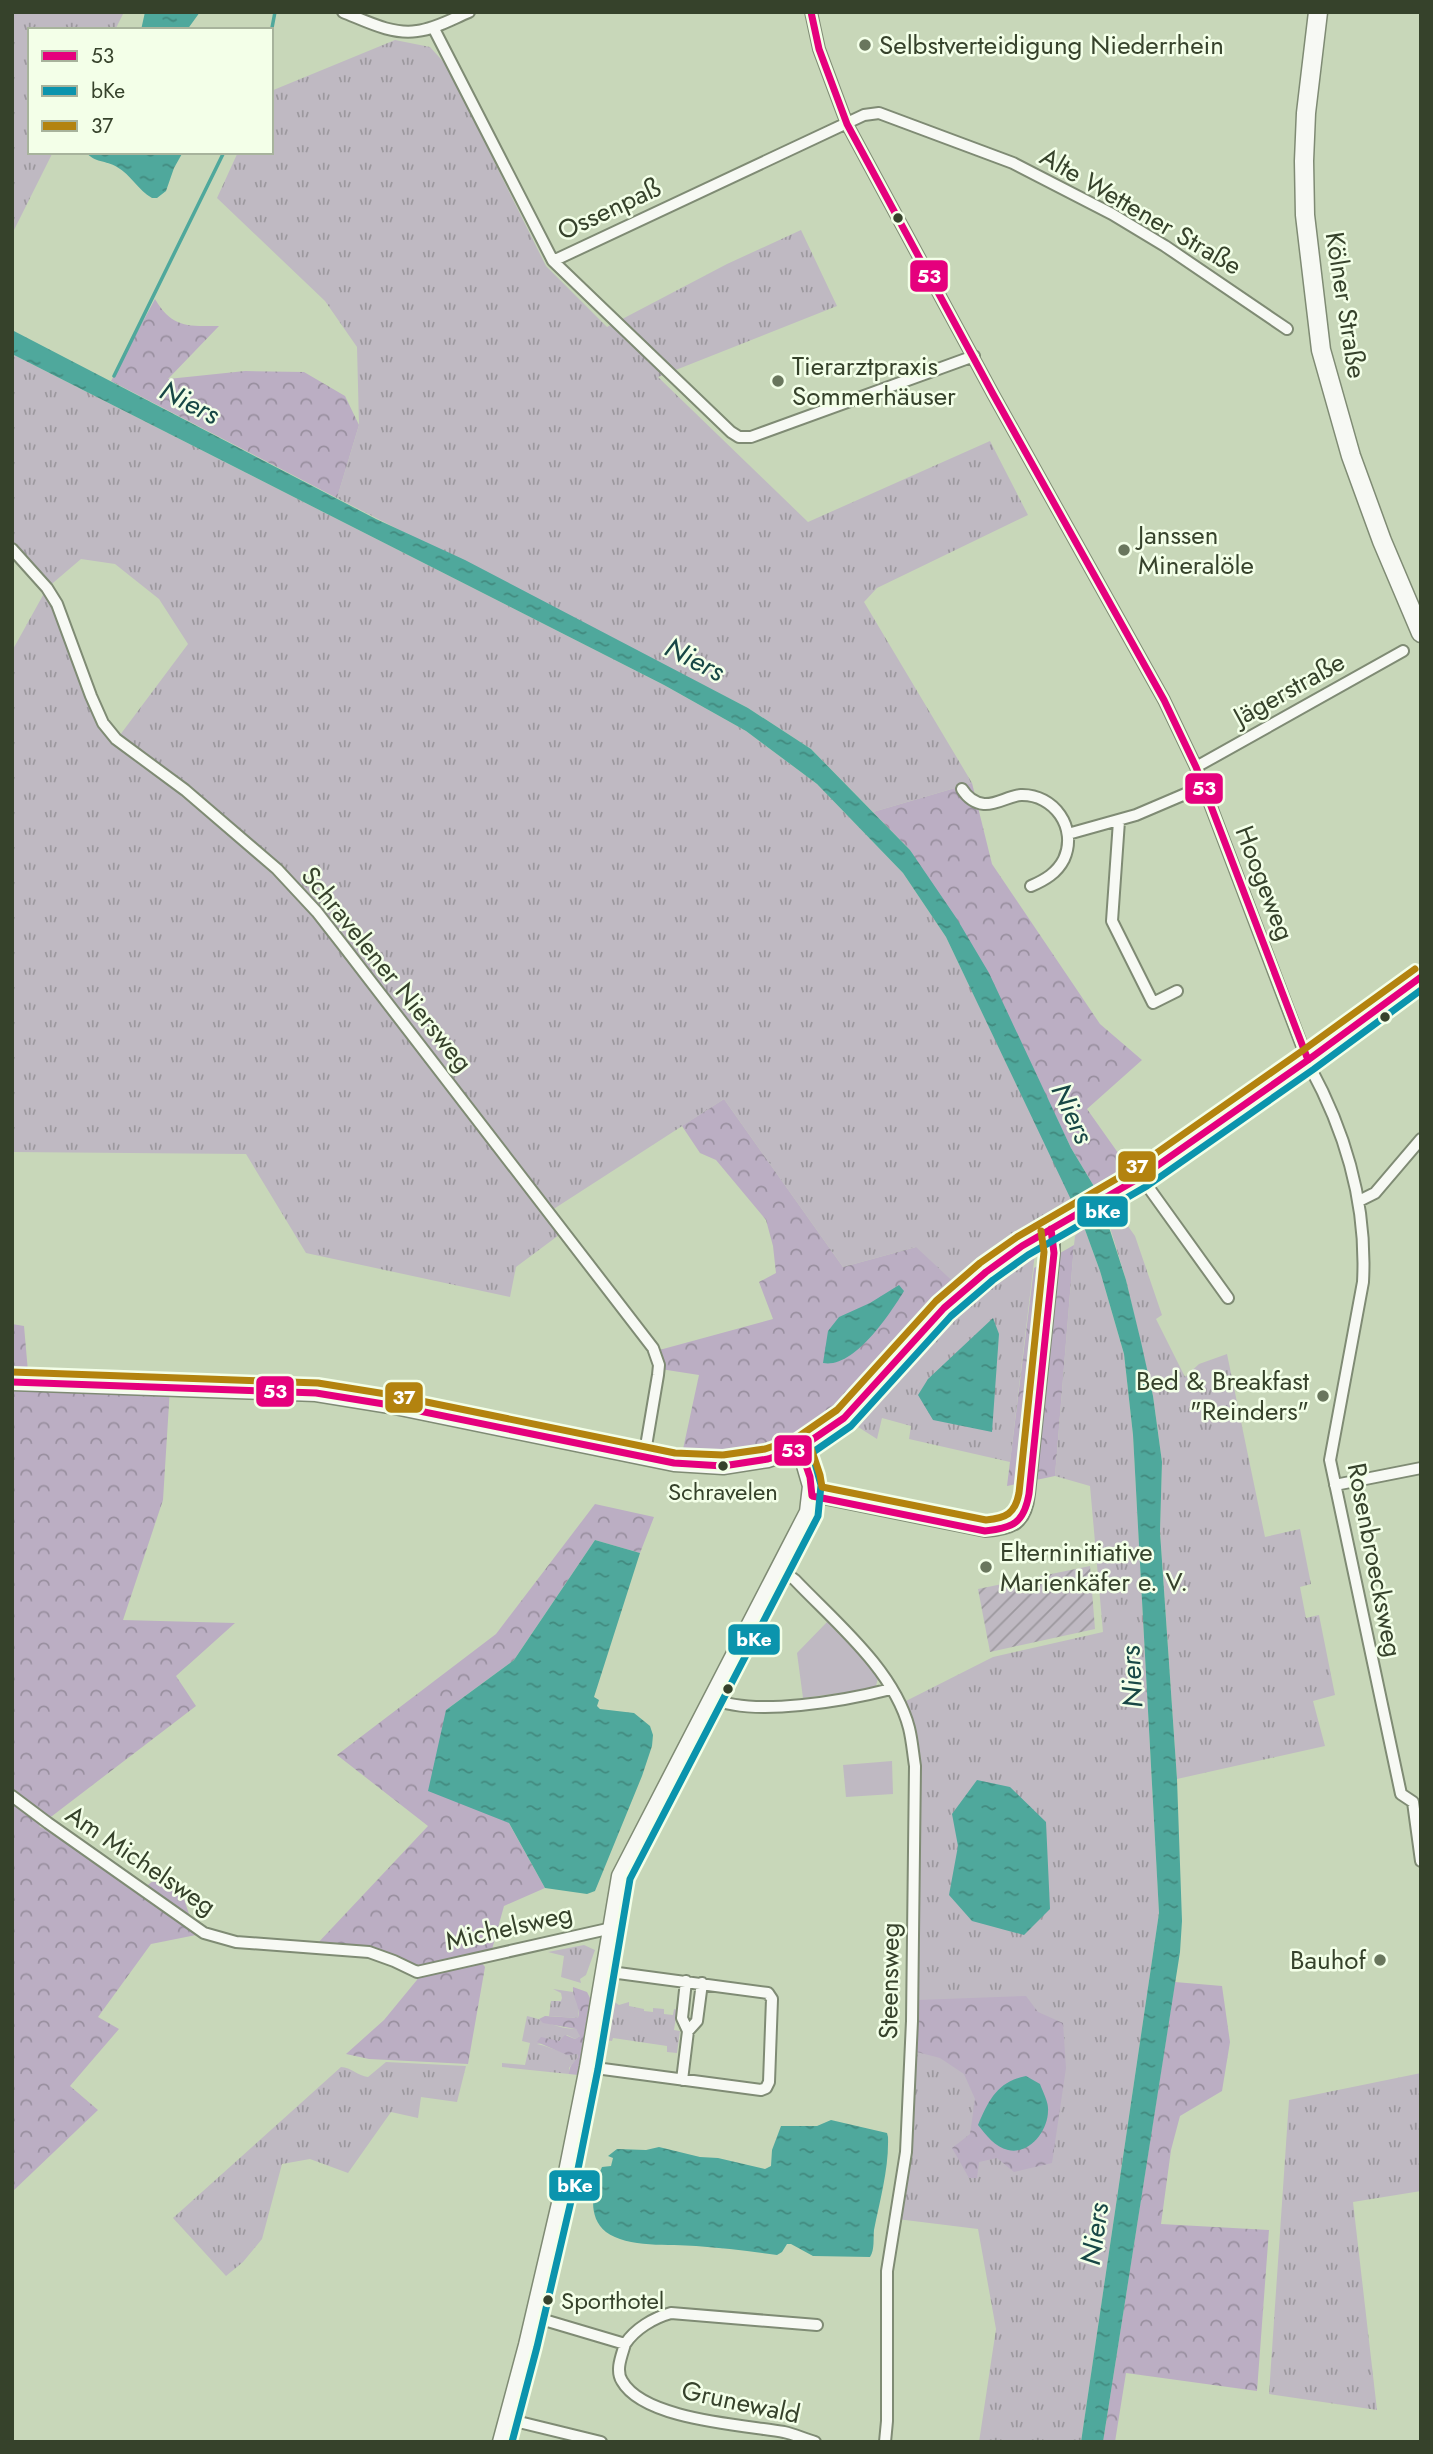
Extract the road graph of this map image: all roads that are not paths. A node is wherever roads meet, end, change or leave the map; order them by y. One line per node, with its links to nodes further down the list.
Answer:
1 (343, 12): 5 (street)
2 (469, 12): 5 (street)
3 (811, 12): 6 (street, Hoogeweg)
4 (1318, 12): 11 (main road, Kölner Straße)
5 (433, 27): 7 (street, Ossenpaß)
6 (847, 124): 7 (street, Ossenpaß); 8 (street, Alte Wettener Straße); 9 (street, Hoogeweg)
7 (552, 261): 9 (street)
8 (1287, 329)
9 (974, 356): 13 (street, Hoogeweg)
10 (12, 549): 29 (street, Schravelener Niersweg)
11 (1421, 633)
12 (1404, 651): 13 (street, Jägerstraße)
13 (1196, 767): 14 (street, Hoogeweg)
14 (1204, 786): 16 (street); 21 (street, Hoogeweg)
15 (962, 789): 17 (street)
16 (1119, 821): 17 (street); 20 (street)
17 (1068, 834): 18 (street)
18 (1031, 886)
19 (1421, 977): 21 (main road)
20 (1177, 991)
21 (1308, 1060): 23 (main road); 24 (street, Rosenbroecksweg)
22 (1421, 1139): 24 (street)
23 (1141, 1177): 25 (main road); 26 (street)
24 (1359, 1200): 31 (street, Rosenbroecksweg)
25 (1052, 1228): 28 (main road); 32 (street)
26 (1228, 1298)
27 (12, 1382): 29 (main road)
28 (800, 1448): 29 (main road); 32 (main road)
29 (644, 1458)
30 (1421, 1468): 31 (street)
31 (1335, 1485): 37 (street, Rosenbroecksweg)
32 (811, 1496): 33 (main road)
33 (779, 1568): 34 (street, Steensweg); 35 (main road)
34 (891, 1689): 35 (street); 54 (street, Steensweg)
35 (712, 1698): 39 (main road)
36 (12, 1796): 40 (street, Am Michelsweg)
37 (1417, 1801): 38 (street, Rosenbroecksweg)
38 (1421, 1861)
39 (612, 1928): 40 (street, Michelsweg); 45 (main road)
40 (417, 1972)
41 (618, 1973): 42 (street)
42 (687, 1981): 43 (street); 44 (street)
43 (702, 1983): 44 (street); 46 (street)
44 (688, 2031): 46 (street)
45 (588, 2067): 46 (street); 47 (main road)
46 (682, 2080)
47 (534, 2317): 49 (street); 50 (main road)
48 (817, 2325): 49 (street)
49 (625, 2344): 53 (street, Grunewald)
50 (507, 2419): 51 (main road); 52 (street)
51 (501, 2442)
52 (601, 2442)
53 (815, 2442)
54 (885, 2442)

